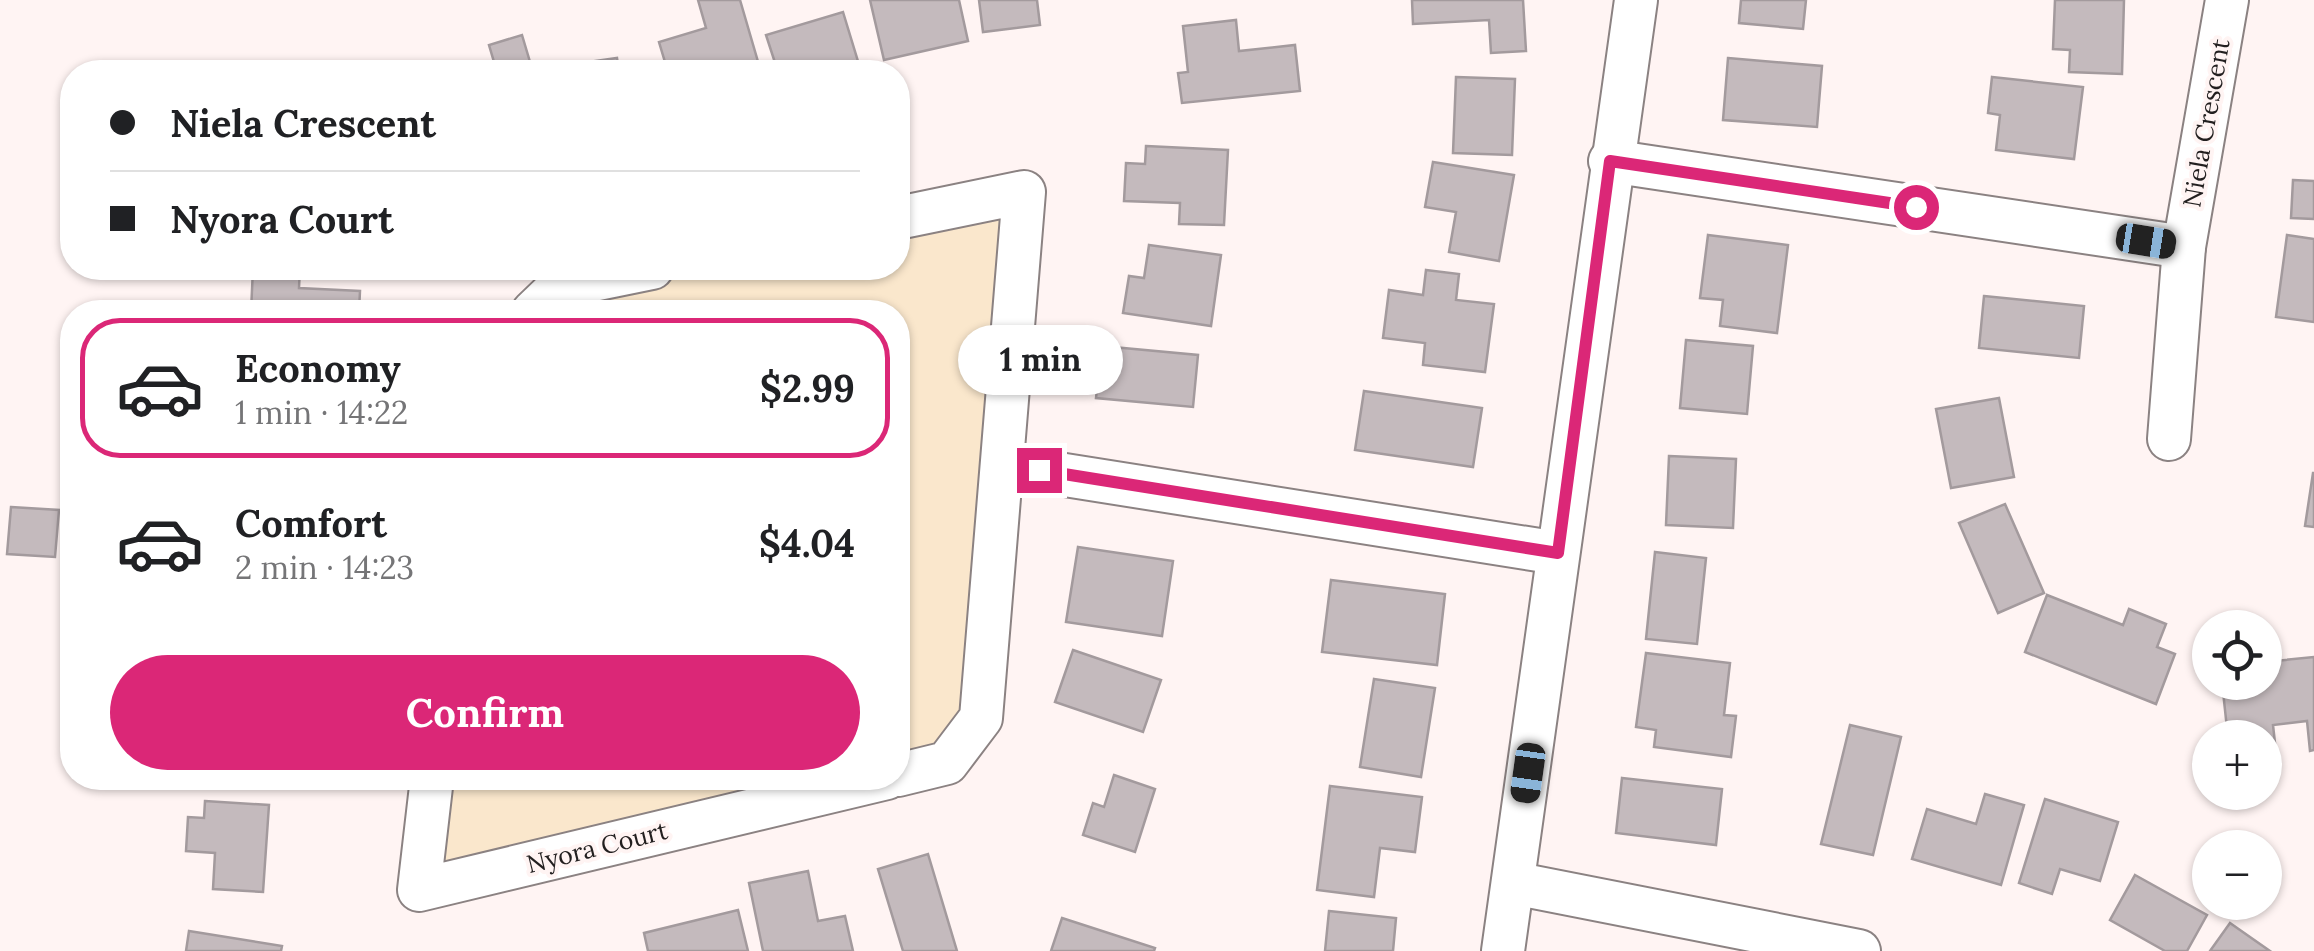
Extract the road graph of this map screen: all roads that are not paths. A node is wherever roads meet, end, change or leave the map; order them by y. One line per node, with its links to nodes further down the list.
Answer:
1 (1636, 0): 3 (street)
2 (2228, 0): 5 (street, Niela Crescent)
3 (1610, 161): 5 (street); 10 (street)
4 (910, 216): 9 (street)
5 (2184, 247): 8 (street, Niela Crescent)
6 (590, 280): 7 (street)
7 (545, 300)
8 (2169, 439)
9 (1002, 465): 10 (street); 11 (street)
10 (1558, 553): 14 (street)
11 (910, 772)
12 (431, 790): 13 (street, Nyora Court)
13 (837, 790)
14 (1513, 883): 15 (street); 16 (street)
15 (1503, 951)
16 (1859, 951)

